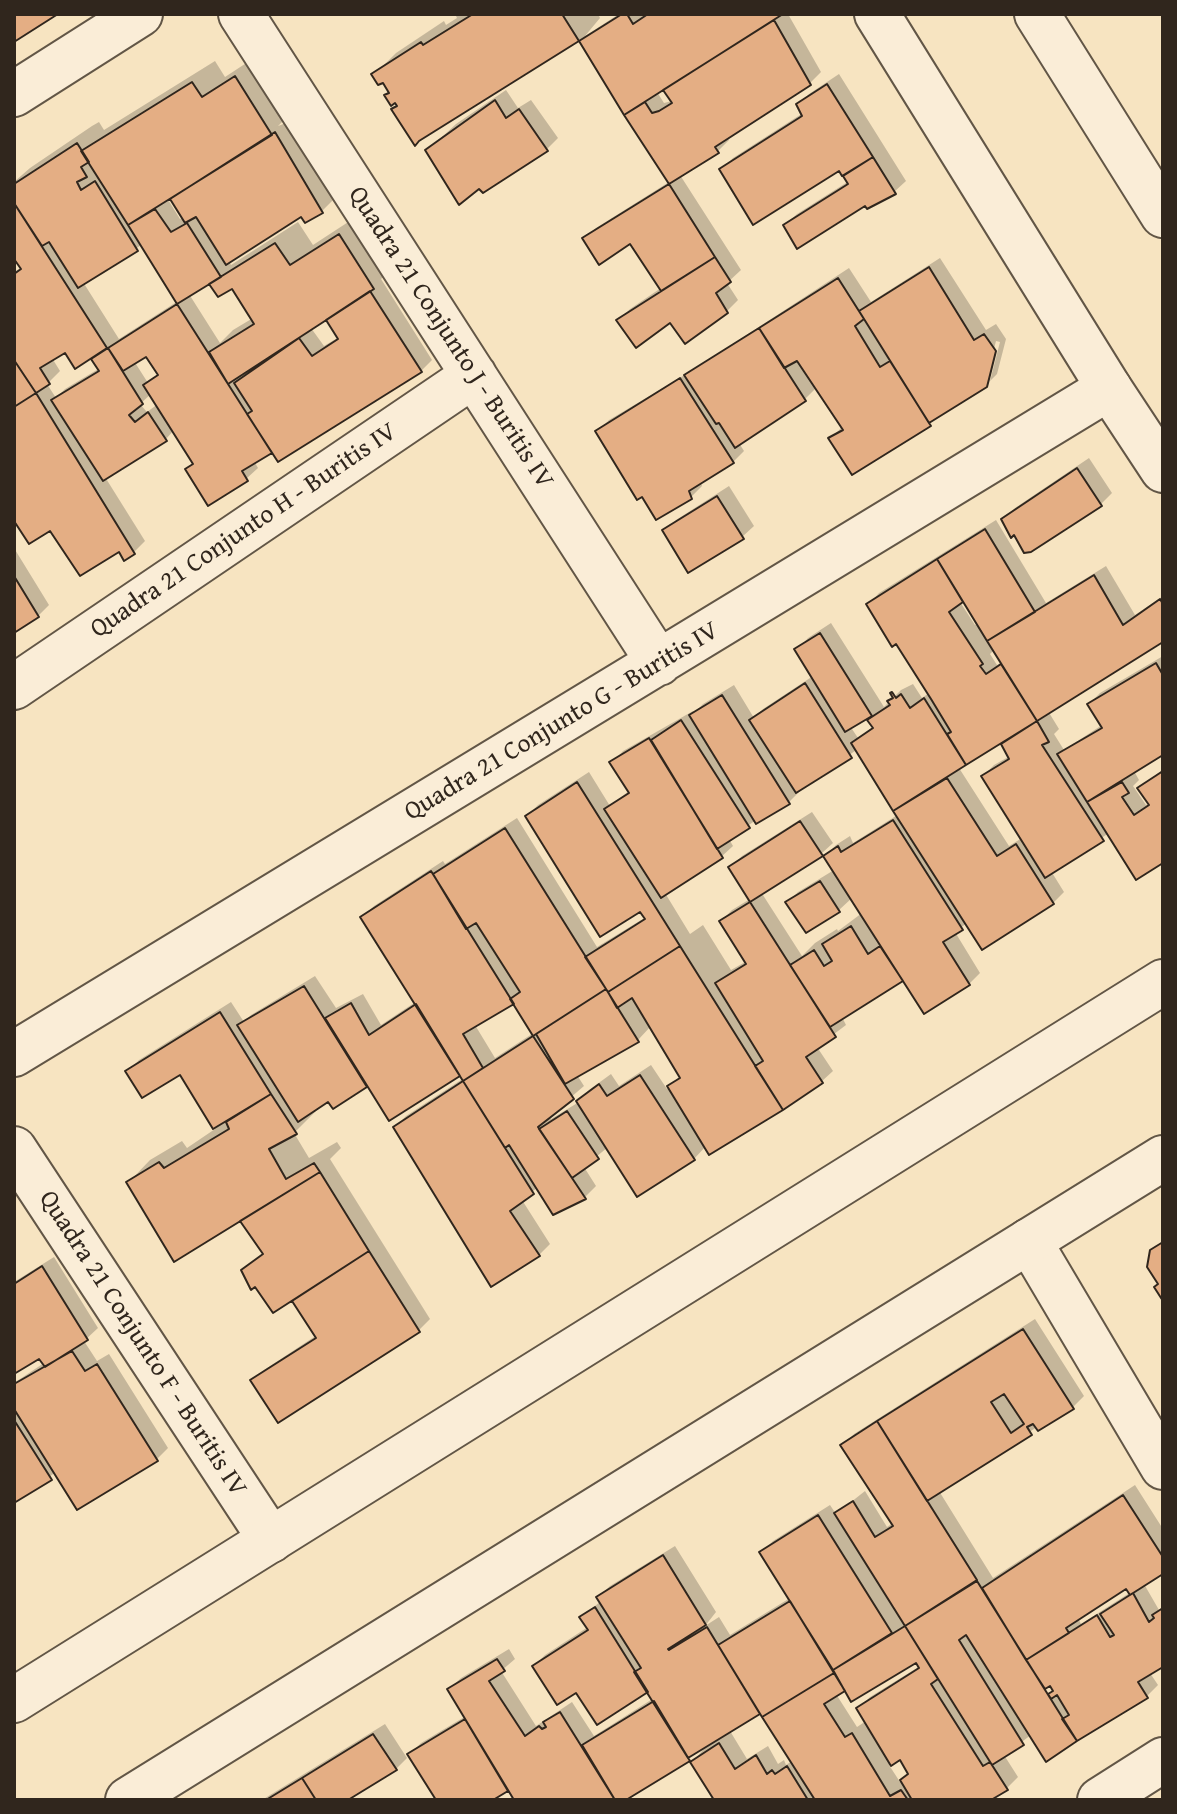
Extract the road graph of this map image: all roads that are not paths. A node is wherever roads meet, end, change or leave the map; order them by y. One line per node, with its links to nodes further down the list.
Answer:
1 (140, 14): 5 (street)
2 (241, 14): 7 (street, Quadra 21 Conjunto J - Buritis IV)
3 (877, 14): 8 (street)
4 (1037, 14): 6 (street)
5 (14, 94)
6 (1163, 215)
7 (474, 375): 10 (street, Quadra 21 Conjunto J - Buritis IV); 11 (street, Quadra 21 Conjunto H - Buritis IV)
8 (1109, 388): 9 (street); 10 (street, Quadra 21 Conjunto G - Buritis IV)
9 (1163, 470)
10 (659, 663): 13 (street, Quadra 21 Conjunto G - Buritis IV)
11 (14, 687)
12 (1163, 982): 18 (street)
13 (14, 1054)
14 (14, 1149): 18 (street, Quadra 21 Conjunto F - Buritis IV)
15 (1163, 1158): 16 (street)
16 (1029, 1241): 17 (street); 21 (street)
17 (1163, 1467)
18 (271, 1540): 19 (street)
19 (14, 1700)
20 (1163, 1760): 22 (street)
21 (128, 1800)
22 (1100, 1800)

